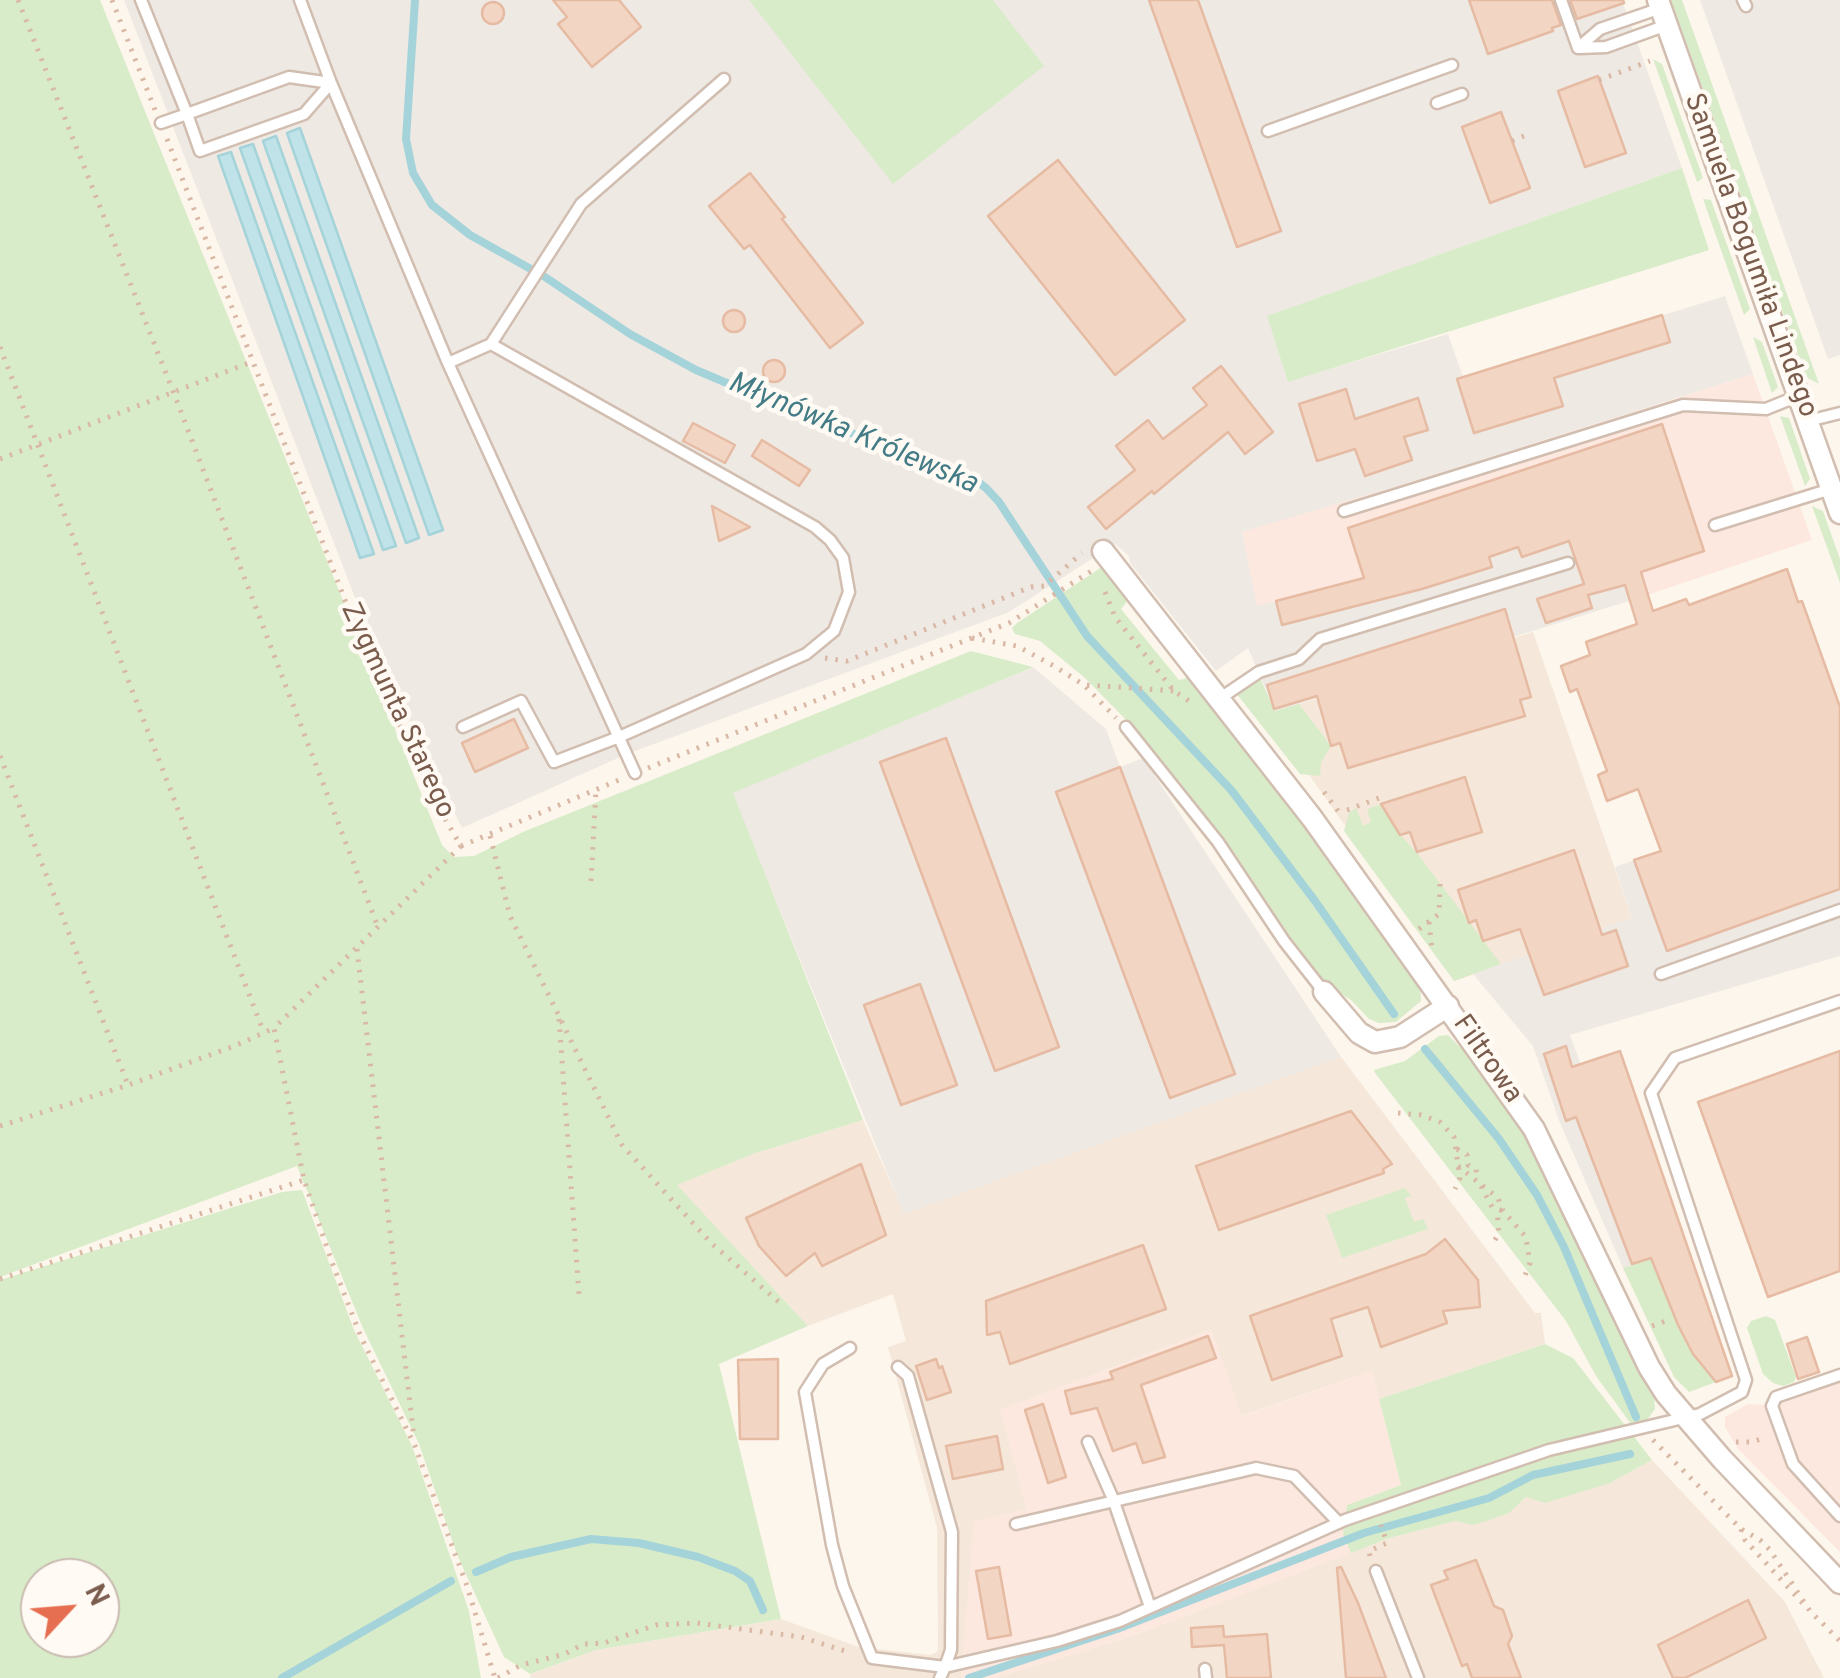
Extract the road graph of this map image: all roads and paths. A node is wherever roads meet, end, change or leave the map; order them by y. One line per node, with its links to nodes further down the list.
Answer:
1 (18, 0): 24 (path)
2 (112, 0): 16 (path, Zygmunta Starego)
3 (141, 0): 15 (lane)
4 (300, 0): 12 (lane)
5 (1560, 0): 7 (lane)
6 (1662, 11): 7 (lane); 7 (lane); 25 (street, Samuela Bogumiła Lindego)
7 (1578, 48)
8 (1650, 61): 11 (path)
9 (1452, 65): 17 (lane)
10 (724, 79): 20 (lane)
11 (1599, 80)
12 (332, 83): 15 (lane); 15 (lane); 23 (lane)
13 (1462, 94): 14 (lane)
14 (1437, 103)
15 (186, 114): 16 (lane)
16 (160, 122): 22 (path, Zygmunta Starego)
17 (1268, 131)
18 (1532, 133): 19 (path)
19 (1512, 141)
20 (490, 344): 23 (lane); 37 (lane)
21 (0, 346): 28 (path)
22 (254, 361): 24 (path); 50 (path, Zygmunta Starego)
23 (448, 363): 43 (lane)
24 (173, 391): 28 (path); 55 (path)
25 (1798, 396): 27 (street, Samuela Bogumiła Lindego); 31 (lane)
26 (1840, 412): 27 (lane)
27 (1808, 422): 30 (street, Samuela Bogumiła Lindego)
28 (38, 444): 29 (path); 65 (path)
29 (0, 459)
30 (1831, 489): 32 (street, Samuela Bogumiła Lindego); 33 (lane)
31 (1344, 510)
32 (1840, 513)
33 (1715, 526)
34 (1096, 549): 37 (path); 40 (street, Filtrowa)
35 (1568, 563): 40 (lane)
36 (969, 638): 38 (path); 39 (path, Zygmunta Starego); 45 (path, Zygmunta Starego)
37 (802, 655): 43 (lane)
38 (1084, 685): 39 (path); 42 (path)
39 (1174, 691): 40 (path)
40 (1213, 691): 62 (street, Filtrowa)
41 (463, 727): 43 (lane)
42 (1126, 728): 60 (lane)
43 (619, 737): 45 (lane)
44 (0, 756): 66 (path)
45 (635, 773): 46 (path, Zygmunta Starego)
46 (596, 790): 49 (path, Zygmunta Starego); 51 (path)
47 (1379, 798): 48 (path)
48 (1346, 810)
49 (490, 836): 50 (path, Zygmunta Starego); 63 (path)
50 (461, 846): 55 (path)
51 (591, 881)
52 (1440, 882): 54 (path)
53 (1840, 910): 59 (lane)
54 (1429, 922): 56 (path); 58 (path)
55 (378, 927): 57 (path)
56 (1419, 930)
57 (357, 949): 64 (path); 90 (path)
58 (1433, 958)
59 (1661, 974)
60 (1324, 992): 62 (street)
61 (1840, 1001): 85 (lane)
62 (1448, 1006): 85 (street, Filtrowa)
63 (559, 1016): 78 (path); 79 (path)
64 (274, 1028): 65 (path); 71 (path)
65 (264, 1033): 66 (path)
66 (128, 1085): 68 (path)
67 (1398, 1113): 69 (path)
68 (0, 1126)
69 (1457, 1149): 70 (path); 72 (path)
70 (1458, 1166): 72 (path); 73 (path)
71 (304, 1180): 77 (path); 90 (path)
72 (1479, 1181): 74 (path); 74 (path)
73 (1456, 1188)
74 (1500, 1211): 75 (path); 76 (path)
75 (1494, 1240)
76 (1524, 1278)
77 (0, 1279)
78 (580, 1294)
79 (780, 1302)
80 (1671, 1319): 81 (path)
81 (1645, 1328)
82 (850, 1348): 103 (lane)
83 (898, 1367): 104 (lane)
84 (1840, 1375): 87 (lane)
85 (1686, 1418): 86 (lane); 99 (street, Filtrowa)
86 (1631, 1431): 94 (lane); 96 (path)
87 (1781, 1431): 89 (path); 92 (lane)
88 (1088, 1442): 91 (lane)
89 (1724, 1442)
90 (415, 1446): 105 (path)
91 (1113, 1499): 94 (lane); 95 (lane); 100 (lane)
92 (1840, 1516)
93 (1380, 1522): 97 (path)
94 (1339, 1523): 100 (lane)
95 (1016, 1524)
96 (1740, 1529): 101 (path); 101 (path)
97 (1368, 1552)
98 (1376, 1571): 106 (lane)
99 (1840, 1582)
100 (1150, 1607): 104 (lane)
101 (1810, 1611): 102 (path)
102 (1840, 1640)
103 (872, 1658): 104 (lane); 105 (path)
104 (943, 1673)
105 (497, 1678)
106 (1418, 1678)

